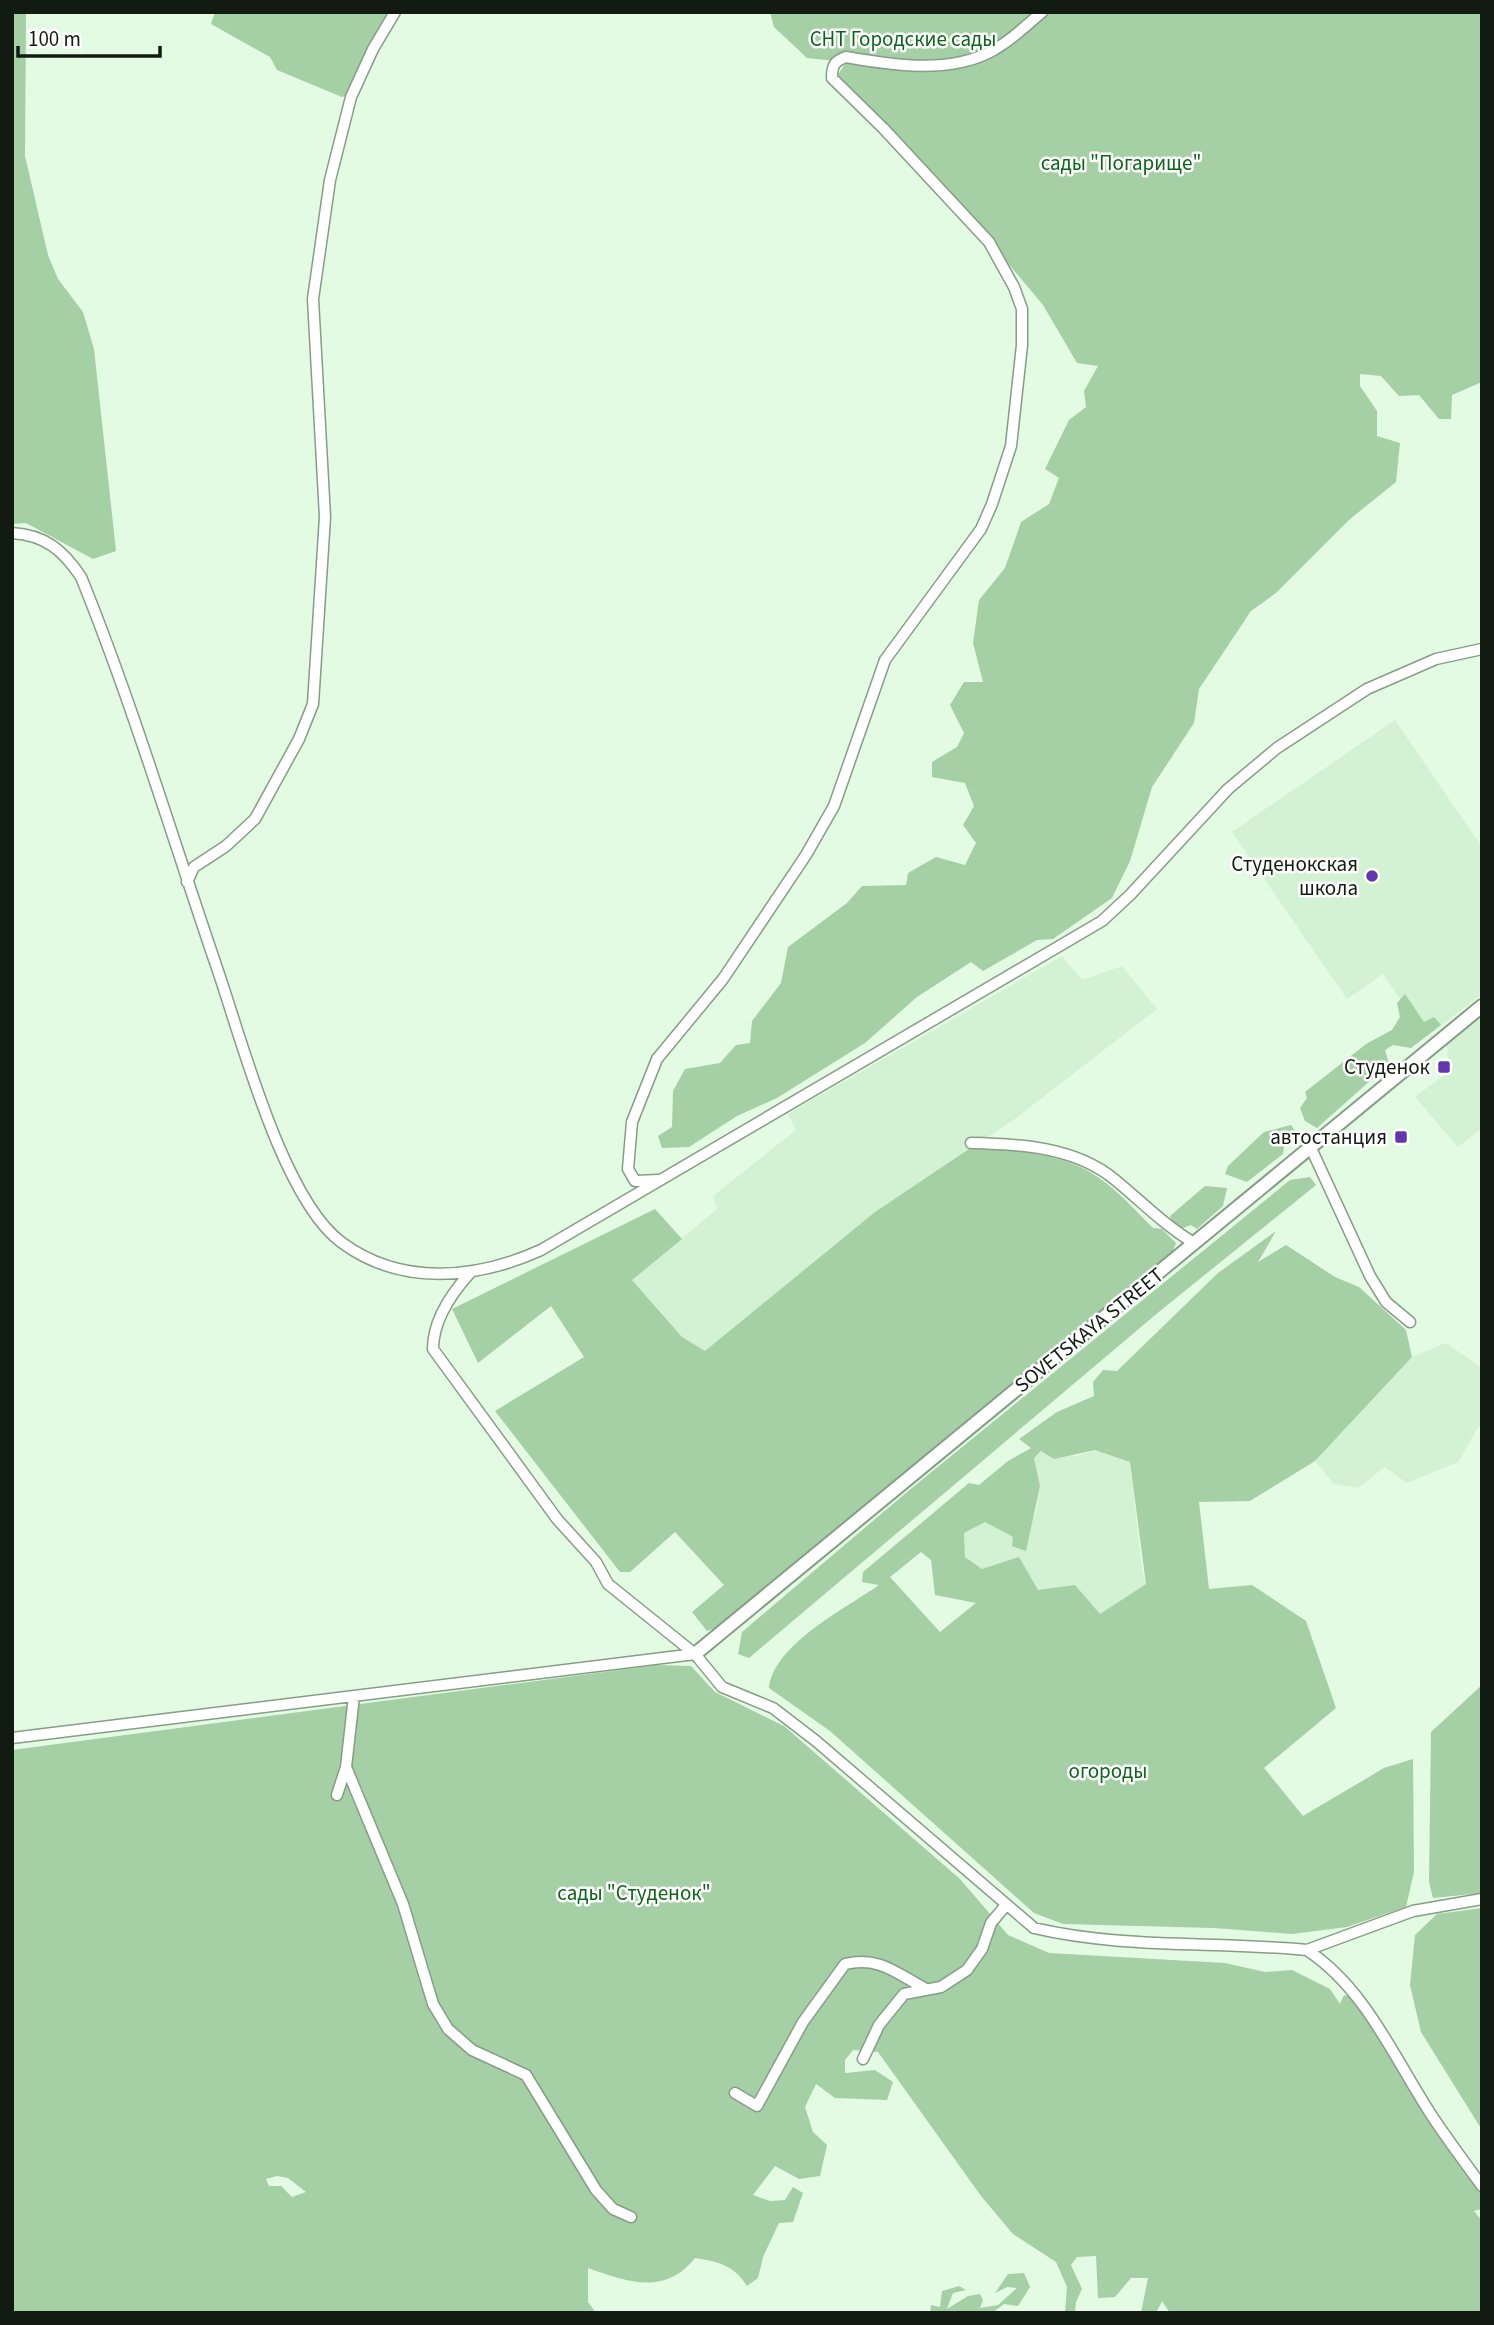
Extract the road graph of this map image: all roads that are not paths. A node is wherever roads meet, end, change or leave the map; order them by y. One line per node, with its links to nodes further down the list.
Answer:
1 (395, 12): 5 (street)
2 (1042, 12): 9 (street)
3 (12, 533): 5 (street)
4 (1482, 649): 9 (street)
5 (187, 882): 11 (street)
6 (1482, 1006): 8 (street, SOVETSKAYA STREET)
7 (971, 1143): 10 (street)
8 (1310, 1146): 10 (street, SOVETSKAYA STREET); 12 (street)
9 (663, 1180): 11 (street)
10 (1194, 1243): 13 (street, SOVETSKAYA STREET)
11 (470, 1273): 13 (street)
12 (1410, 1322)
13 (695, 1654): 14 (street); 19 (street)
14 (354, 1696): 15 (street); 16 (street)
15 (12, 1738)
16 (345, 1767): 17 (street); 25 (street)
17 (337, 1795)
18 (1482, 1899): 20 (street)
19 (1006, 1905): 20 (street); 21 (street)
20 (1307, 1950): 24 (street)
21 (924, 1988): 22 (street); 23 (street)
22 (863, 2059)
23 (735, 2093)
24 (1482, 2186)
25 (631, 2217)

